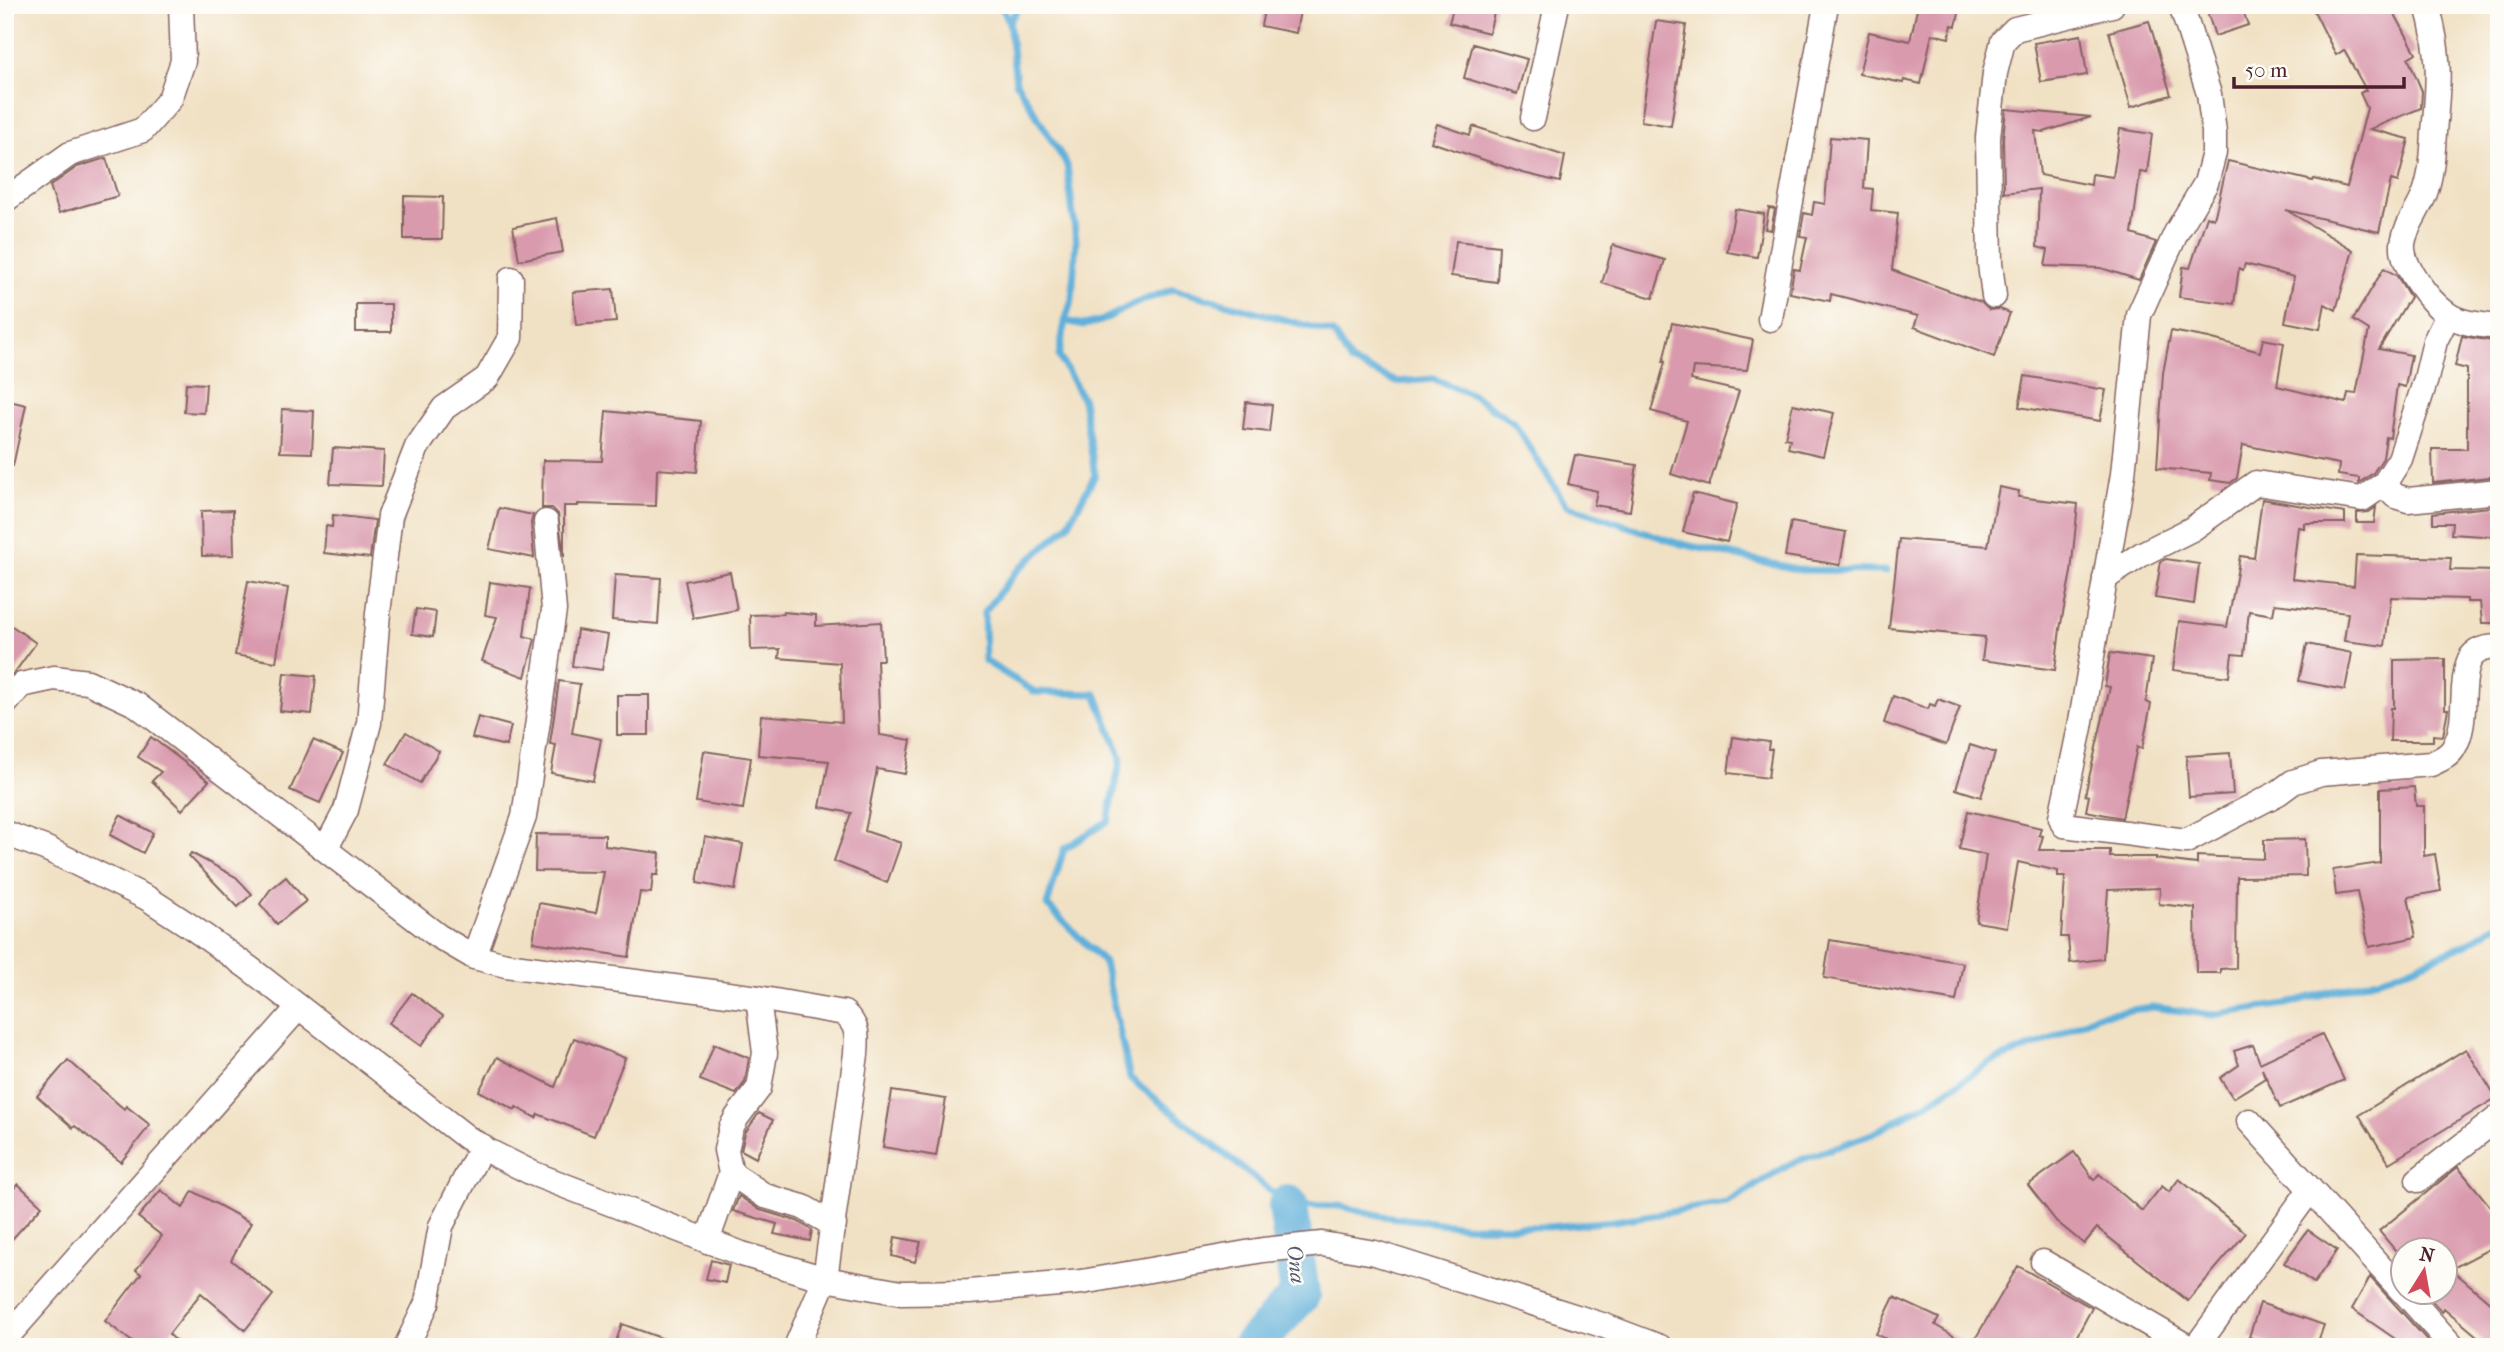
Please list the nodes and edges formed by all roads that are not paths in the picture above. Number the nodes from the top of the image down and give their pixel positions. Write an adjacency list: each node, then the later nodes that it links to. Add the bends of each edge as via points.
1 (181, 5): 8 (street, via 183,61 170,99 143,130 70,154)
2 (1557, 5): 7 (street)
3 (1826, 5): 12 (street)
4 (2112, 5): 10 (street, via 2015,29 2003,41 1994,73 1988,137)
5 (2181, 5): 17 (street, via 2209,94 2214,153 2206,183 2176,233 2139,314 2123,474)
6 (2427, 5): 11 (street, via 2440,74 2432,164 2426,191 2403,244 2406,262 2418,282)
7 (1533, 118)
8 (5, 200)
9 (511, 279): 21 (street, via 510,338 487,377 444,408 417,447 390,516 369,723 346,810)
10 (1994, 296)
11 (2448, 315): 13 (street); 14 (street, via 2435,341 2400,459)
12 (1770, 319)
13 (2499, 327)
14 (2384, 484): 15 (street, via 2395,496 2408,500); 17 (street, via 2362,499 2256,483 2192,529)
15 (2499, 491)
16 (546, 522): 22 (street, via 554,610 524,817)
17 (2105, 578): 18 (street, via 2061,818 2064,825 2186,841 2307,777 2431,764 2453,749 2462,723 2468,662 2477,651)
18 (2499, 647)
19 (5, 704): 21 (street, via 21,685 54,678 88,682 137,705)
20 (5, 833): 24 (street, via 147,898)
21 (326, 848): 22 (street, via 438,936)
22 (474, 957): 23 (street)
23 (758, 998): 28 (street, via 765,1054 759,1088 737,1116 727,1139); 31 (street, via 844,1013 854,1022 856,1054)
24 (299, 1007): 27 (street); 37 (street)
25 (2499, 1117): 29 (street)
26 (2249, 1121): 30 (street)
27 (482, 1146): 32 (street, via 534,1174); 38 (street, via 441,1226 427,1303)
28 (731, 1173): 31 (street, via 765,1196 803,1207); 32 (street)
29 (2418, 1180)
30 (2310, 1190): 34 (street); 42 (street)
31 (834, 1225): 35 (street)
32 (707, 1241): 35 (street)
33 (2043, 1262): 41 (street)
34 (2388, 1276)
35 (825, 1279): 39 (street); 40 (street, via 901,1293 969,1292 1082,1282 1322,1244 1375,1252)
36 (2416, 1306): 43 (street)
37 (5, 1339)
38 (406, 1347)
39 (796, 1347)
40 (1660, 1347)
41 (2188, 1347)
42 (2196, 1347)
43 (2453, 1347)

